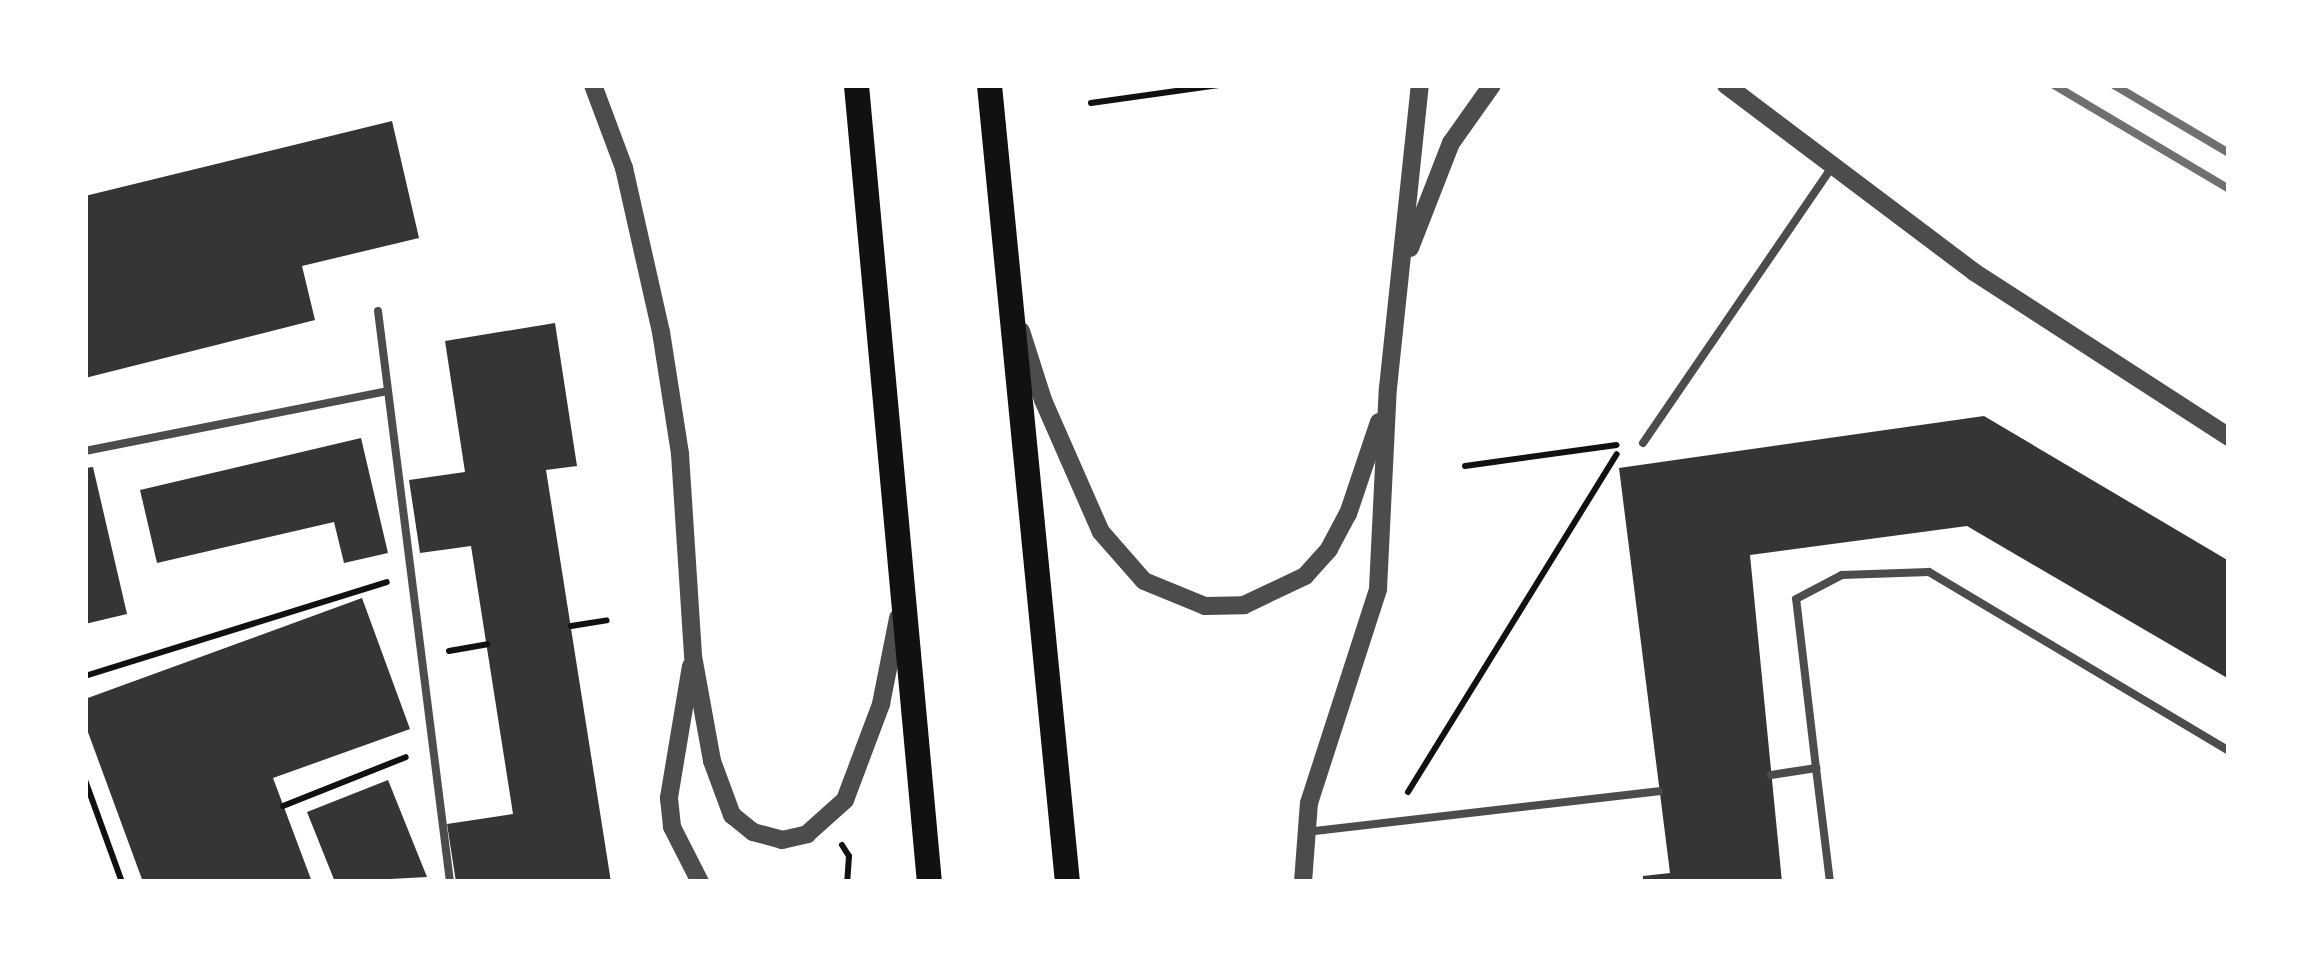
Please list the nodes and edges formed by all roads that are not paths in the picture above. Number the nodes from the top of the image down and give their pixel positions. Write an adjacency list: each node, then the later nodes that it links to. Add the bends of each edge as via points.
1 (593, 85): 17 (street, via 624,168 666,364)
2 (856, 85): 16 (main road)
3 (989, 85): 9 (main road)
4 (1420, 85): 8 (street)
5 (1492, 85): 8 (street, via 1451,143)
6 (1726, 85): 7 (street)
7 (1833, 166): 13 (street, via 2045,321); 14 (lane)
8 (1400, 272): 11 (street)
9 (1012, 299): 11 (street, via 1043,400 1102,532 1144,581 1204,606 1244,605 1275,594 1330,550); 22 (main road)
10 (378, 311): 12 (lane)
11 (1388, 388): 23 (street, via 1378,589)
12 (387, 391): 15 (lane); 24 (lane)
13 (2229, 437)
14 (1644, 443)
15 (85, 451)
16 (905, 584): 17 (street, via 881,704 855,779 825,823 806,834 782,840 753,832 732,815 719,790); 26 (main road)
17 (693, 656): 25 (street, via 669,798 672,827)
18 (2229, 751): 19 (lane, via 1929,572 1842,575 1796,599)
19 (1816, 768): 20 (lane); 30 (lane)
20 (1772, 775)
21 (1660, 791): 23 (lane)
22 (1060, 817): 27 (main road); 28 (street)
23 (1306, 832): 29 (street)
24 (450, 882)
25 (700, 882)
26 (929, 882)
27 (1067, 882)
28 (1077, 882)
29 (1303, 882)
30 (1830, 882)

